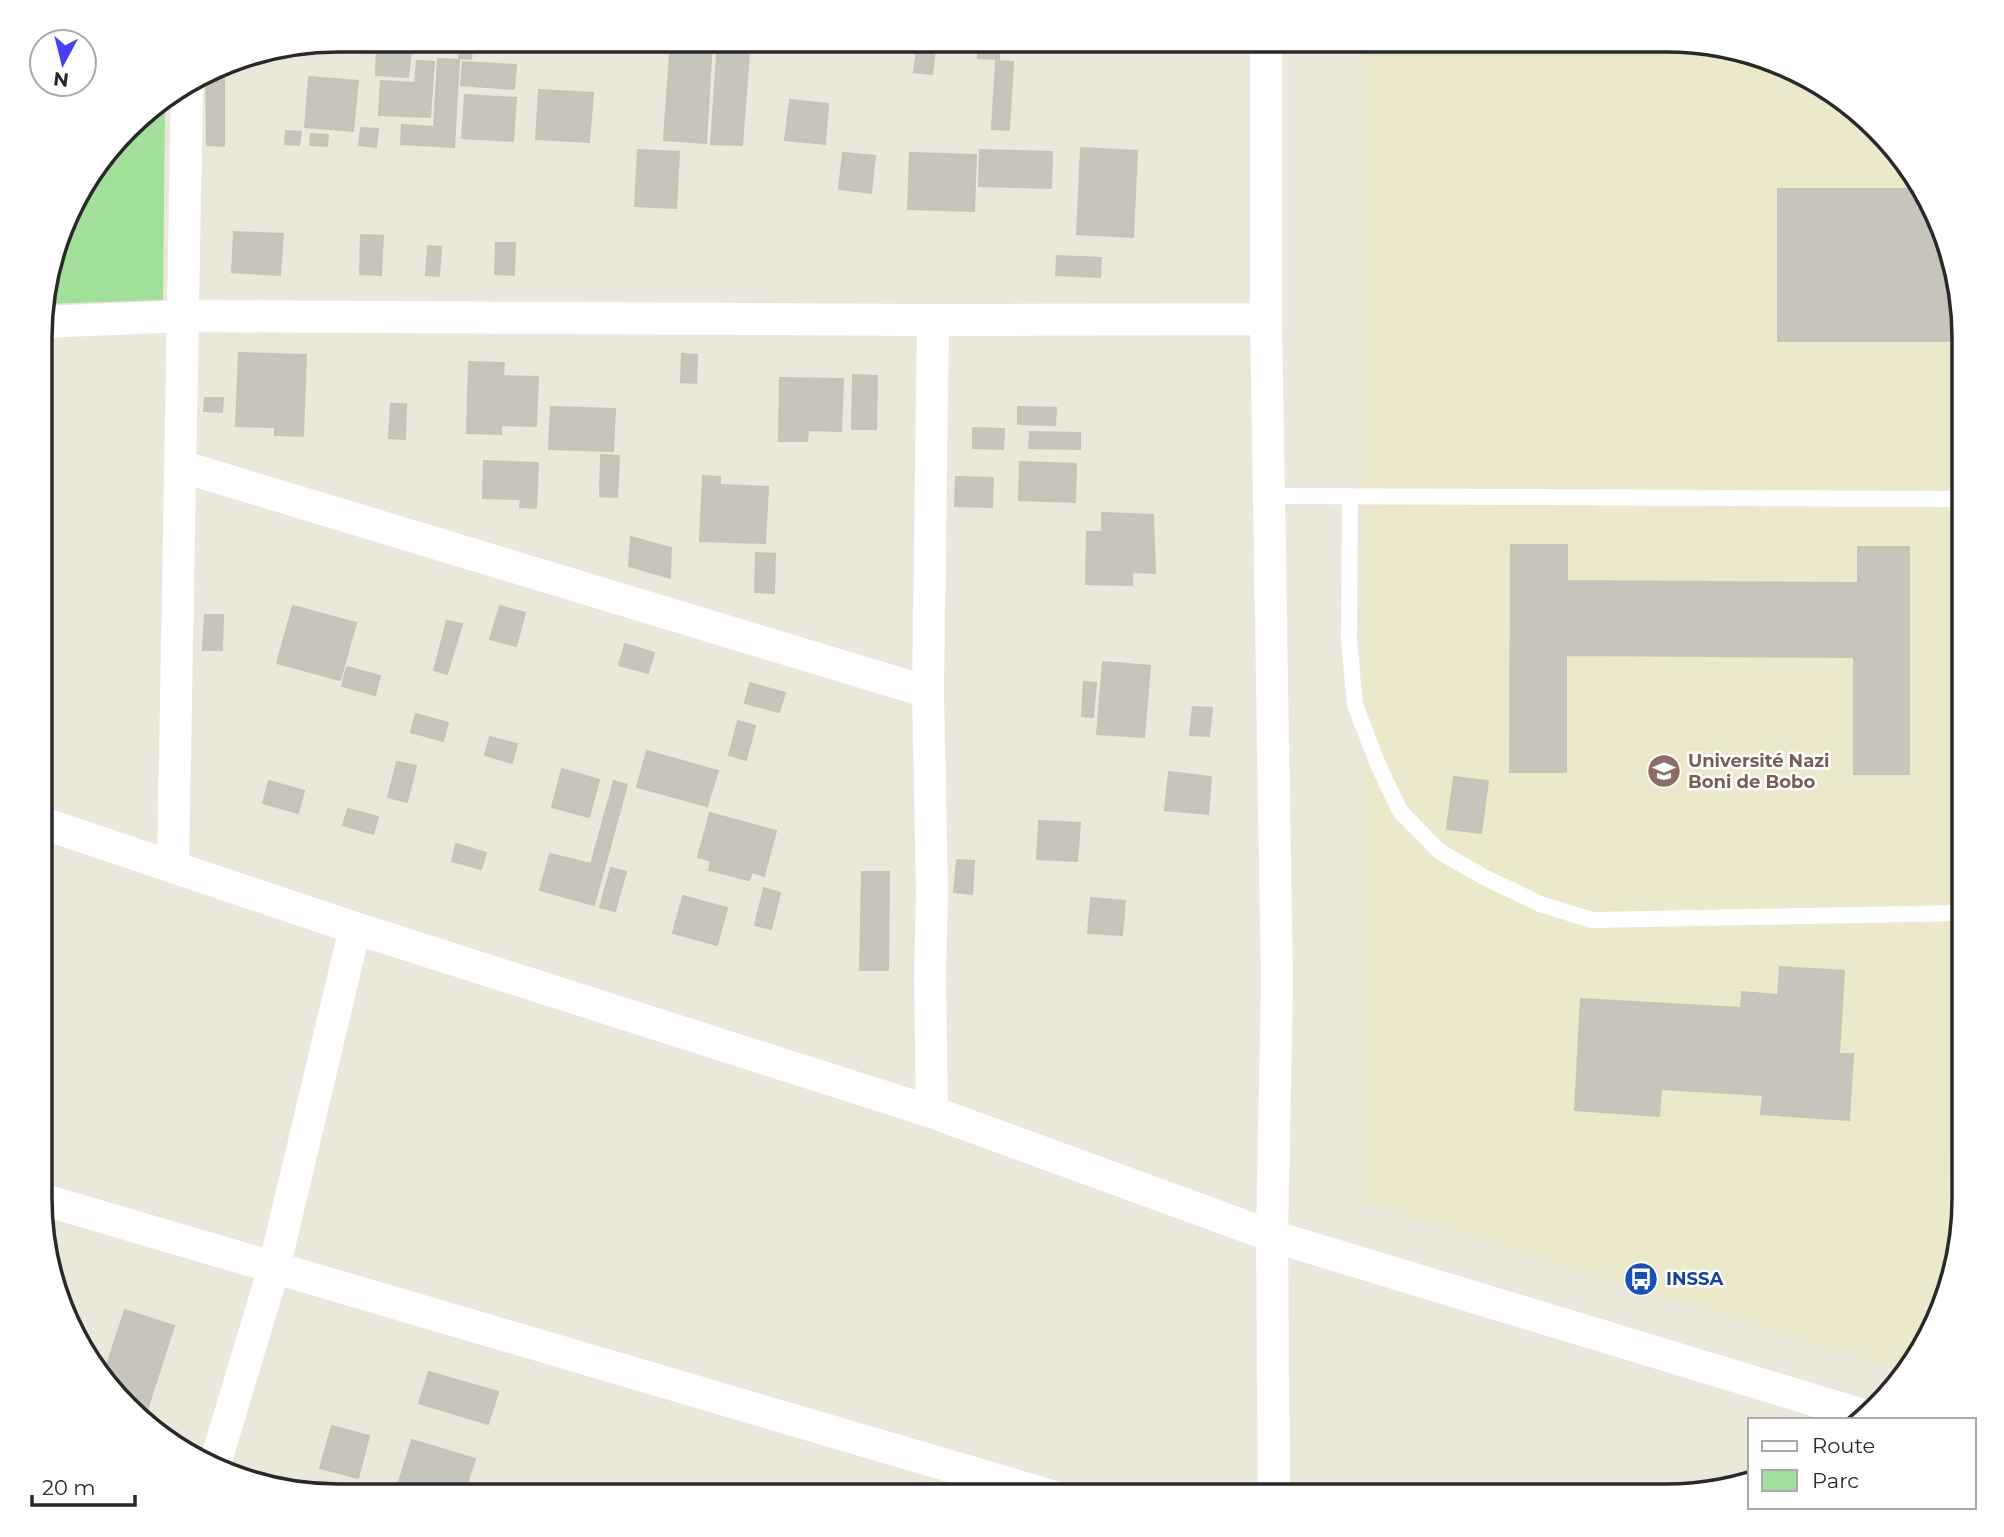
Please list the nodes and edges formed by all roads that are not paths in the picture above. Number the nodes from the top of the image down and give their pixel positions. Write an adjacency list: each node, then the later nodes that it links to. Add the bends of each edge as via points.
1 (1266, 52): 4 (street)
2 (187, 97): 3 (street)
3 (184, 316): 5 (street); 6 (street); 7 (street)
4 (1266, 319): 5 (street); 8 (street)
5 (933, 320): 11 (street)
6 (53, 322)
7 (180, 466): 11 (street); 13 (street)
8 (1270, 496): 9 (lane); 18 (street, via 1277,984)
9 (1350, 496): 10 (lane); 14 (lane, via 1349,639 1355,705 1400,811 1440,852 1540,904 1592,920)
10 (1952, 499)
11 (928, 692): 16 (street)
12 (52, 826): 13 (street)
13 (173, 866): 15 (street)
14 (1952, 913)
15 (355, 928): 16 (street); 19 (street)
16 (932, 1112): 18 (street)
17 (52, 1202): 19 (street)
18 (1272, 1236): 20 (street); 23 (street)
19 (274, 1268): 21 (street); 22 (street)
20 (1855, 1412)
21 (217, 1457)
22 (1011, 1484)
23 (1274, 1484)

